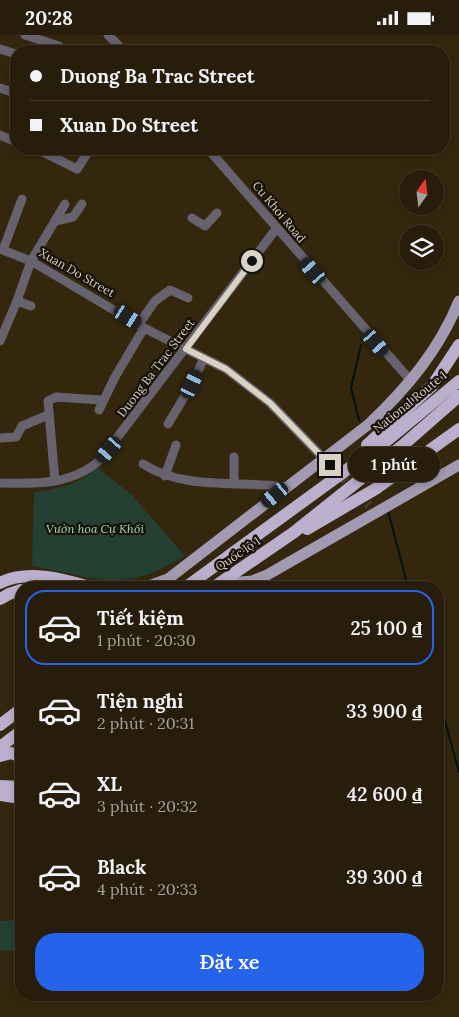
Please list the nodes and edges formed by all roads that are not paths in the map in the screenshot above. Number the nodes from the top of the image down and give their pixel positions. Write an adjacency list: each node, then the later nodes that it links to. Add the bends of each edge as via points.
1 (25, 35): 4 (street)
2 (54, 35): 4 (street)
3 (108, 35): 6 (street)
4 (46, 42): 5 (street)
5 (56, 45)
6 (118, 45)
7 (49, 155): 8 (street, via 78,169)
8 (86, 155)
9 (213, 155): 16 (street, Cu Khoi Road)
10 (22, 199): 17 (street)
11 (65, 204): 15 (street)
12 (82, 204): 15 (street, via 73,217)
13 (217, 213): 14 (street, via 205,227)
14 (192, 218)
15 (55, 221): 18 (street)
16 (276, 229): 26 (street, Duong Ba Trac Street); 28 (street, Cu Khoi Road)
17 (1, 249): 18 (street, Xuan Do Street)
18 (31, 261): 20 (street); 23 (street, Xuan Do Street)
19 (188, 298): 23 (street, via 170,290 155,301)
20 (17, 301): 22 (street); 24 (street)
21 (459, 301): 28 (main road, via 443,336)
22 (31, 306)
23 (142, 326): 26 (street, Xuan Do Street); 31 (street, via 100,405 52,398 48,403)
24 (0, 341)
25 (459, 345): 47 (highway, via 439,377 420,398)
26 (186, 349): 27 (street, Xuan Do Street); 43 (street, Duong Ba Trac Street, via 100,460 79,475)
27 (204, 358): 32 (street); 38 (street, Xuan Do Street, via 226,369 270,403)
28 (411, 381): 38 (main road, via 369,425)
29 (459, 381): 47 (highway, National Route 1, via 389,439)
30 (459, 396): 48 (highway, via 402,446)
31 (48, 415): 35 (street, via 24,425 16,437); 43 (street)
32 (168, 424)
33 (459, 429): 39 (highway)
34 (459, 437): 39 (highway)
35 (0, 438)
36 (176, 445): 42 (street)
37 (234, 457): 45 (street)
38 (327, 462): 46 (main road)
39 (415, 463): 48 (highway, via 342,511)
40 (142, 464): 42 (street)
41 (459, 465): 55 (main road, via 425,486 372,509 267,575)
42 (165, 476): 45 (street, via 185,481)
43 (55, 481): 44 (street, Duong Ba Trac Street)
44 (0, 483)
45 (234, 484): 46 (street)
46 (285, 487): 51 (main road)
47 (298, 505): 49 (highway, National Route 1)
48 (273, 547): 54 (highway, Quốc lộ 1)
49 (199, 578): 52 (highway); 53 (highway, National Route 1)
50 (62, 581): 56 (highway, via 22,576)
51 (162, 581)
52 (192, 581)
53 (195, 581)
54 (223, 581)
55 (252, 581)
56 (0, 583)
57 (15, 592): 58 (highway)
58 (0, 599)
59 (15, 714): 60 (highway)
60 (1, 724)
61 (15, 736): 63 (highway)
62 (15, 745): 64 (highway)
63 (0, 747)
64 (0, 755): 65 (highway)
65 (15, 755)
66 (15, 781): 68 (highway)
67 (15, 788): 68 (highway)
68 (2, 789): 69 (highway)
69 (15, 795)

